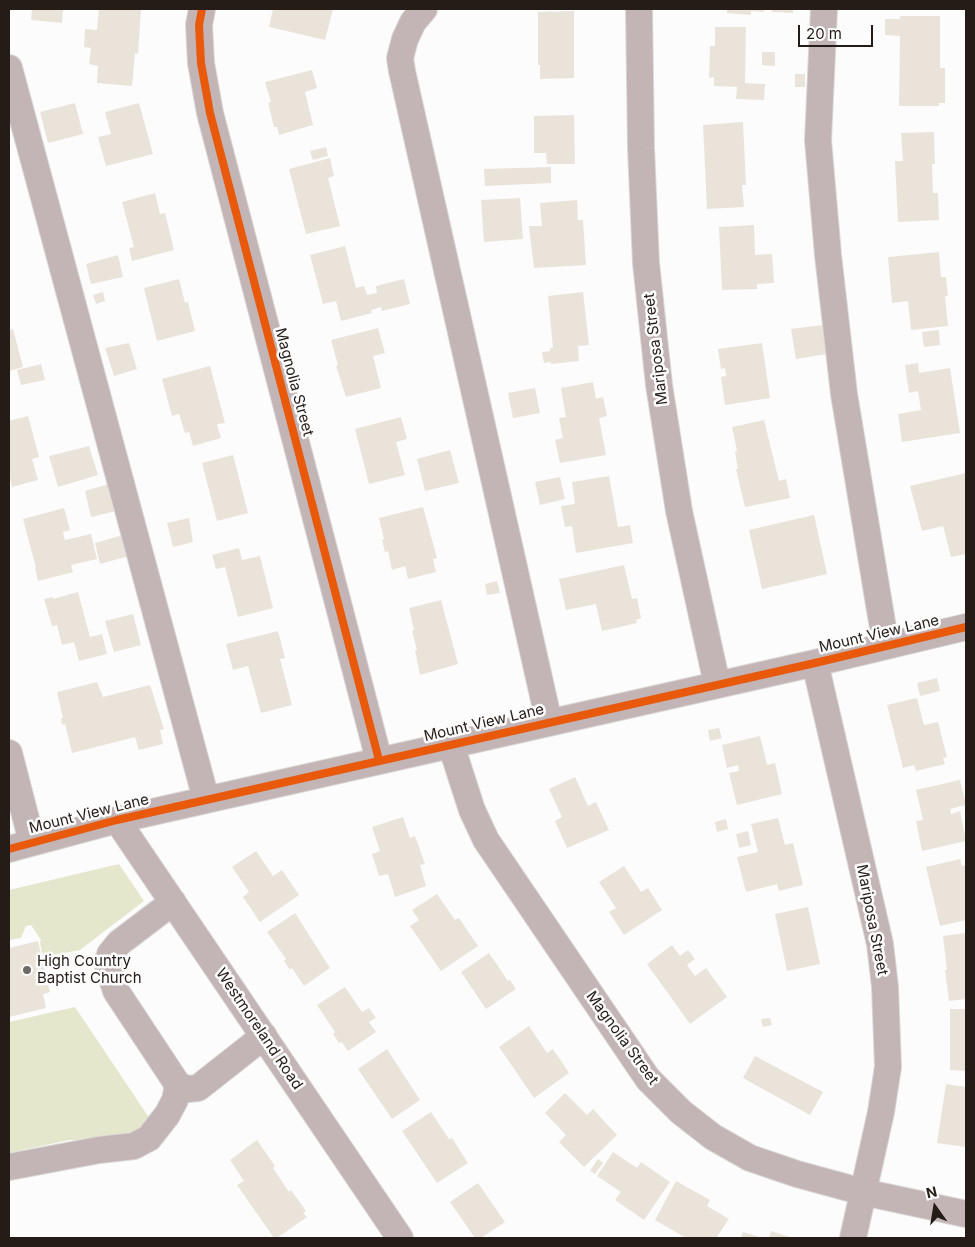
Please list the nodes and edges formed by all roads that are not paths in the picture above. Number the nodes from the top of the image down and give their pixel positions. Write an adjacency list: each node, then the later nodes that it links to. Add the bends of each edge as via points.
1 (202, 9): 13 (street, Magnolia Street, via 199,25 210,113)
2 (424, 9): 10 (street, via 405,39 400,58 402,72)
3 (639, 9): 9 (street, Mariposa Street, via 646,263 659,385 679,511)
4 (824, 9): 7 (street, via 818,140 828,255 844,394)
5 (9, 68): 14 (street)
6 (966, 627): 7 (street, Mount View Lane)
7 (886, 646): 8 (street, Mount View Lane)
8 (815, 663): 9 (street, Mount View Lane); 21 (street, Mariposa Street, via 880,944 885,987 888,1067)
9 (717, 684): 10 (street, Mount View Lane)
10 (549, 722): 11 (street, Mount View Lane)
11 (451, 745): 13 (street, Mount View Lane); 21 (street, Magnolia Street, via 472,810 486,840 648,1079 713,1137 750,1158)
12 (9, 753): 16 (street)
13 (380, 760): 14 (street, Mount View Lane)
14 (206, 800): 15 (street, Mount View Lane)
15 (118, 820): 16 (street, Mount View Lane); 17 (street, Westmoreland Road)
16 (21, 845)
17 (173, 902): 18 (street, Westmoreland Road); 19 (street, via 119,942 110,954 108,966 116,991)
18 (264, 1036): 19 (street, via 198,1088 188,1090); 23 (street, Westmoreland Road)
19 (178, 1085): 20 (street, via 167,1115 149,1138 134,1146)
20 (9, 1167)
21 (863, 1192): 22 (street, Magnolia Street); 24 (street, Mariposa Street)
22 (966, 1214)
23 (400, 1238)
24 (853, 1238)

